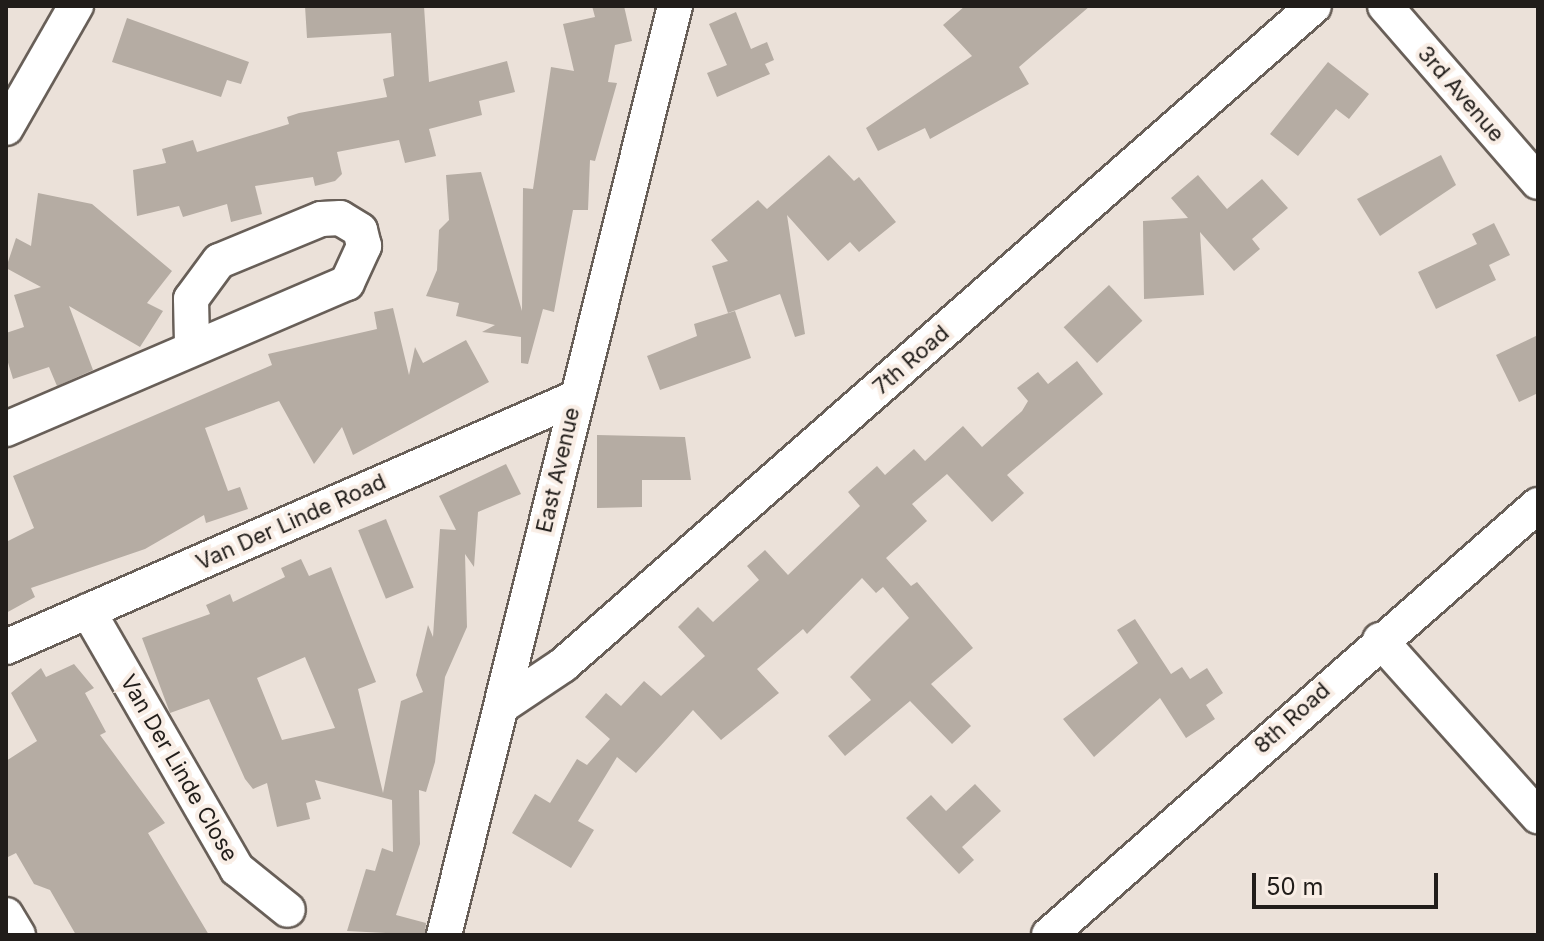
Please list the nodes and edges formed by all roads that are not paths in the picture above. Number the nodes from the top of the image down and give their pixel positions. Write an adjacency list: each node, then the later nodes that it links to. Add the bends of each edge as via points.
1 (76, 6): 5 (street)
2 (675, 6): 8 (street, East Avenue)
3 (1314, 6): 14 (street, 7th Road, via 563,665)
4 (1385, 6): 6 (street, 3rd Avenue)
5 (6, 128)
6 (1538, 182)
7 (192, 344): 7 (street, via 347,283 359,266 360,230 340,218 321,219 219,261 191,299); 9 (street)
8 (575, 398): 11 (street, Van Der Linde Road); 14 (street, East Avenue)
9 (6, 429)
10 (1538, 505): 12 (street, 8th Road)
11 (88, 611): 13 (street, Van Der Linde Road); 16 (street, Van Der Linde Close, via 237,869)
12 (1380, 640): 15 (street); 20 (street, 8th Road)
13 (6, 647)
14 (502, 706): 19 (street, East Avenue)
15 (1538, 816)
16 (288, 910)
17 (6, 915): 18 (street)
18 (18, 935)
19 (444, 935)
20 (1049, 935)

